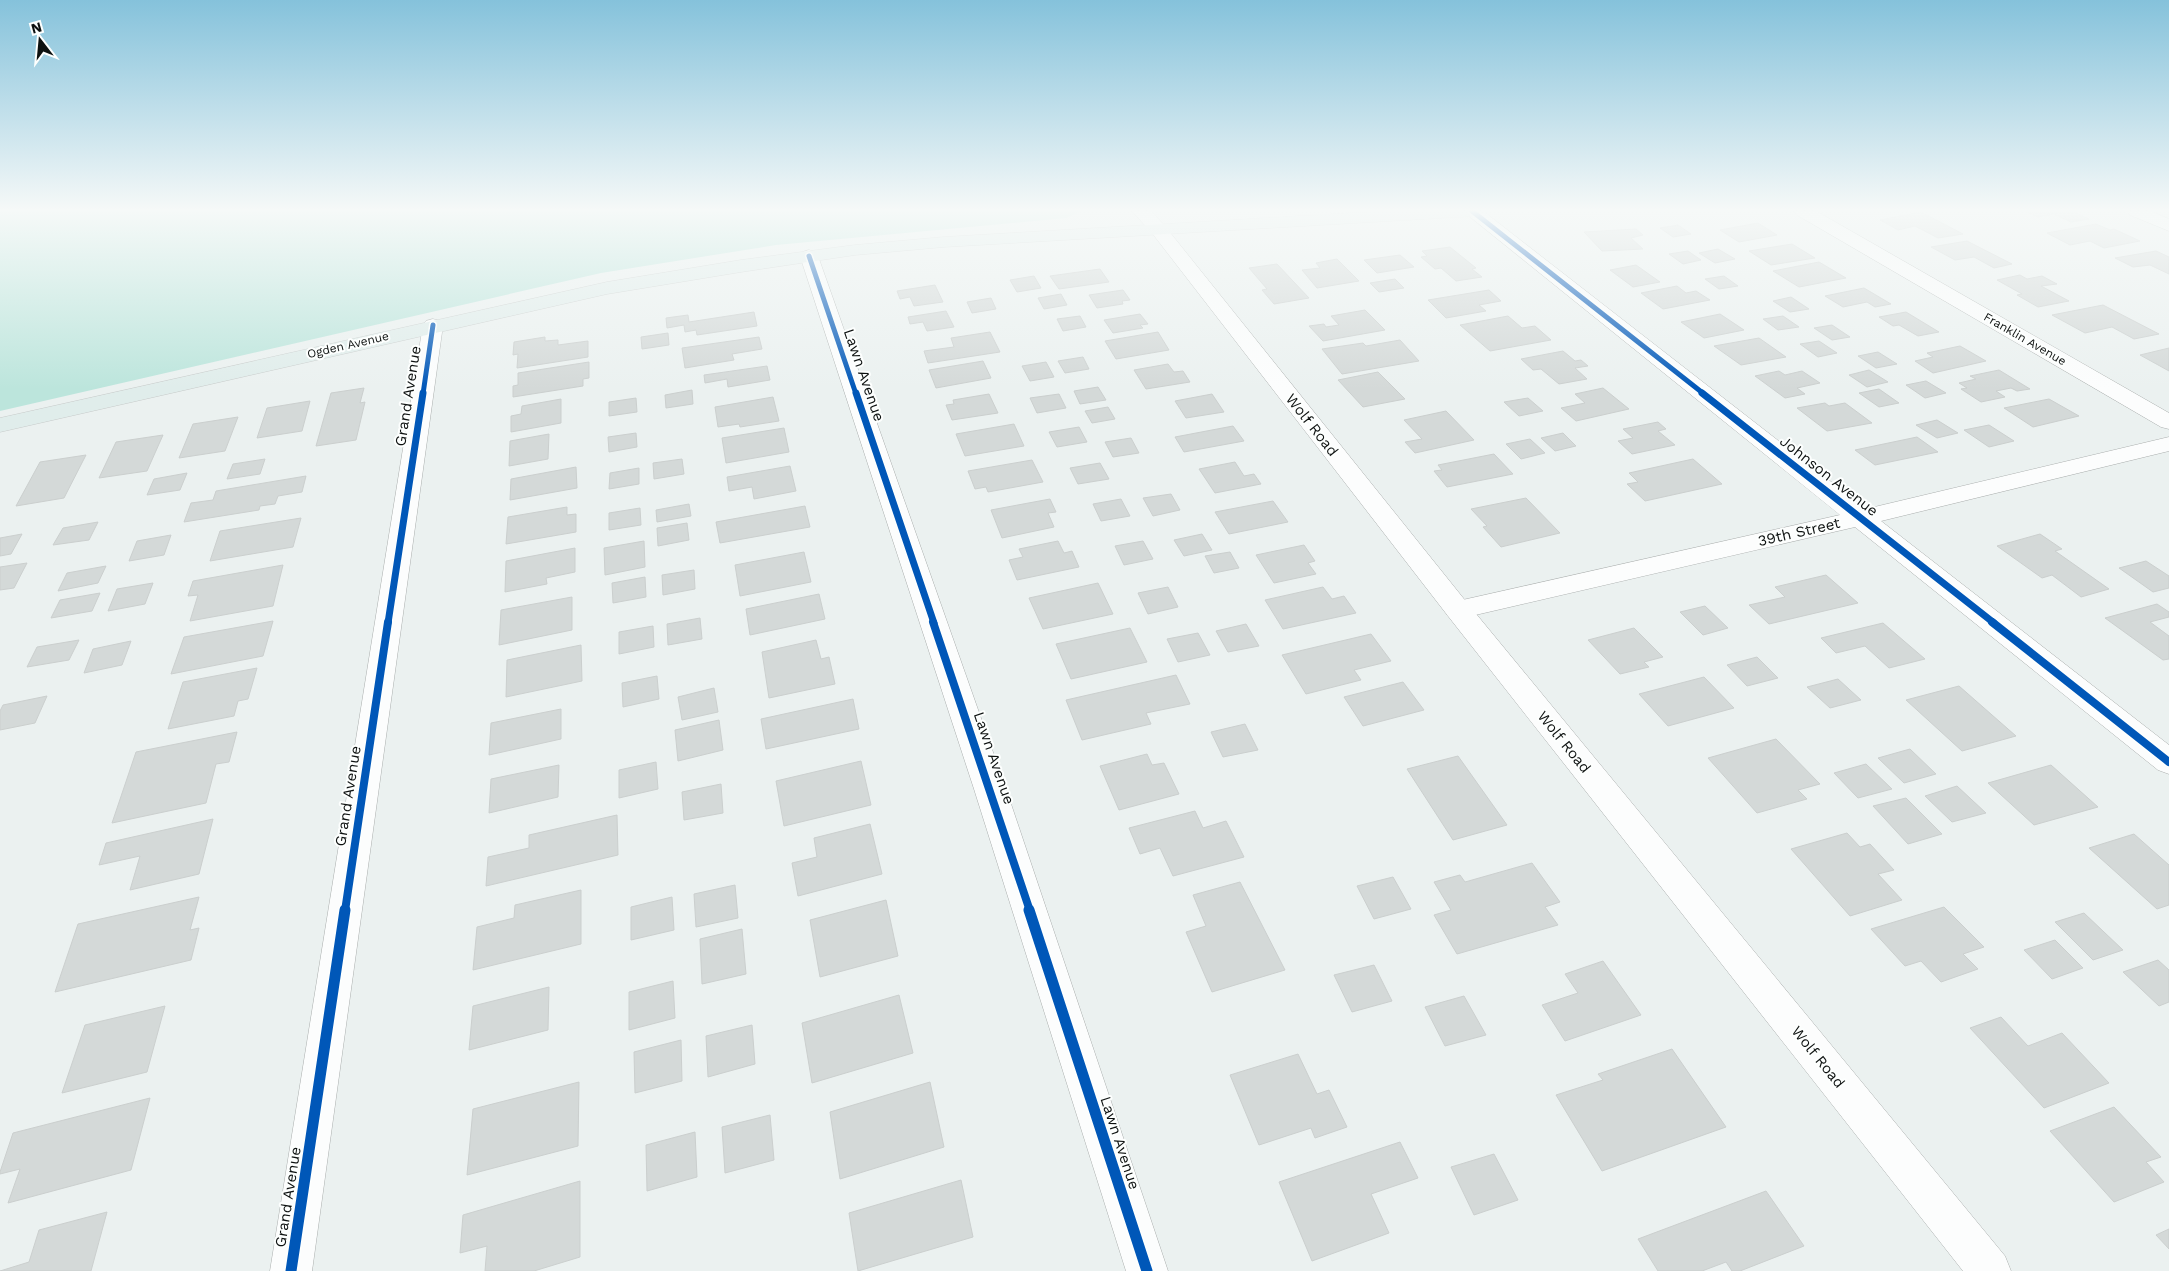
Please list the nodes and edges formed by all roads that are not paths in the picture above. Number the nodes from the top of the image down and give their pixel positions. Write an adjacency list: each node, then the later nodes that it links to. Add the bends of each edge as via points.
1 (719, 270): 6 (main road, Ogden Avenue, via 607,288)
2 (814, 270): 14 (street, Lawn Avenue, via 993,798)
3 (1191, 270): 11 (street, Wolf Road)
4 (1549, 270): 10 (street, Johnson Avenue)
5 (1906, 270): 7 (street, Franklin Avenue)
6 (433, 325): 8 (main road, Ogden Avenue); 13 (street, Grand Avenue)
7 (2169, 422)
8 (0, 425)
9 (2169, 444): 10 (street, 39th Street)
10 (1860, 518): 11 (street, 39th Street); 12 (street, Johnson Avenue)
11 (1458, 610): 15 (street, Wolf Road)
12 (2169, 762)
13 (290, 1271)
14 (1147, 1271)
15 (1990, 1271)

